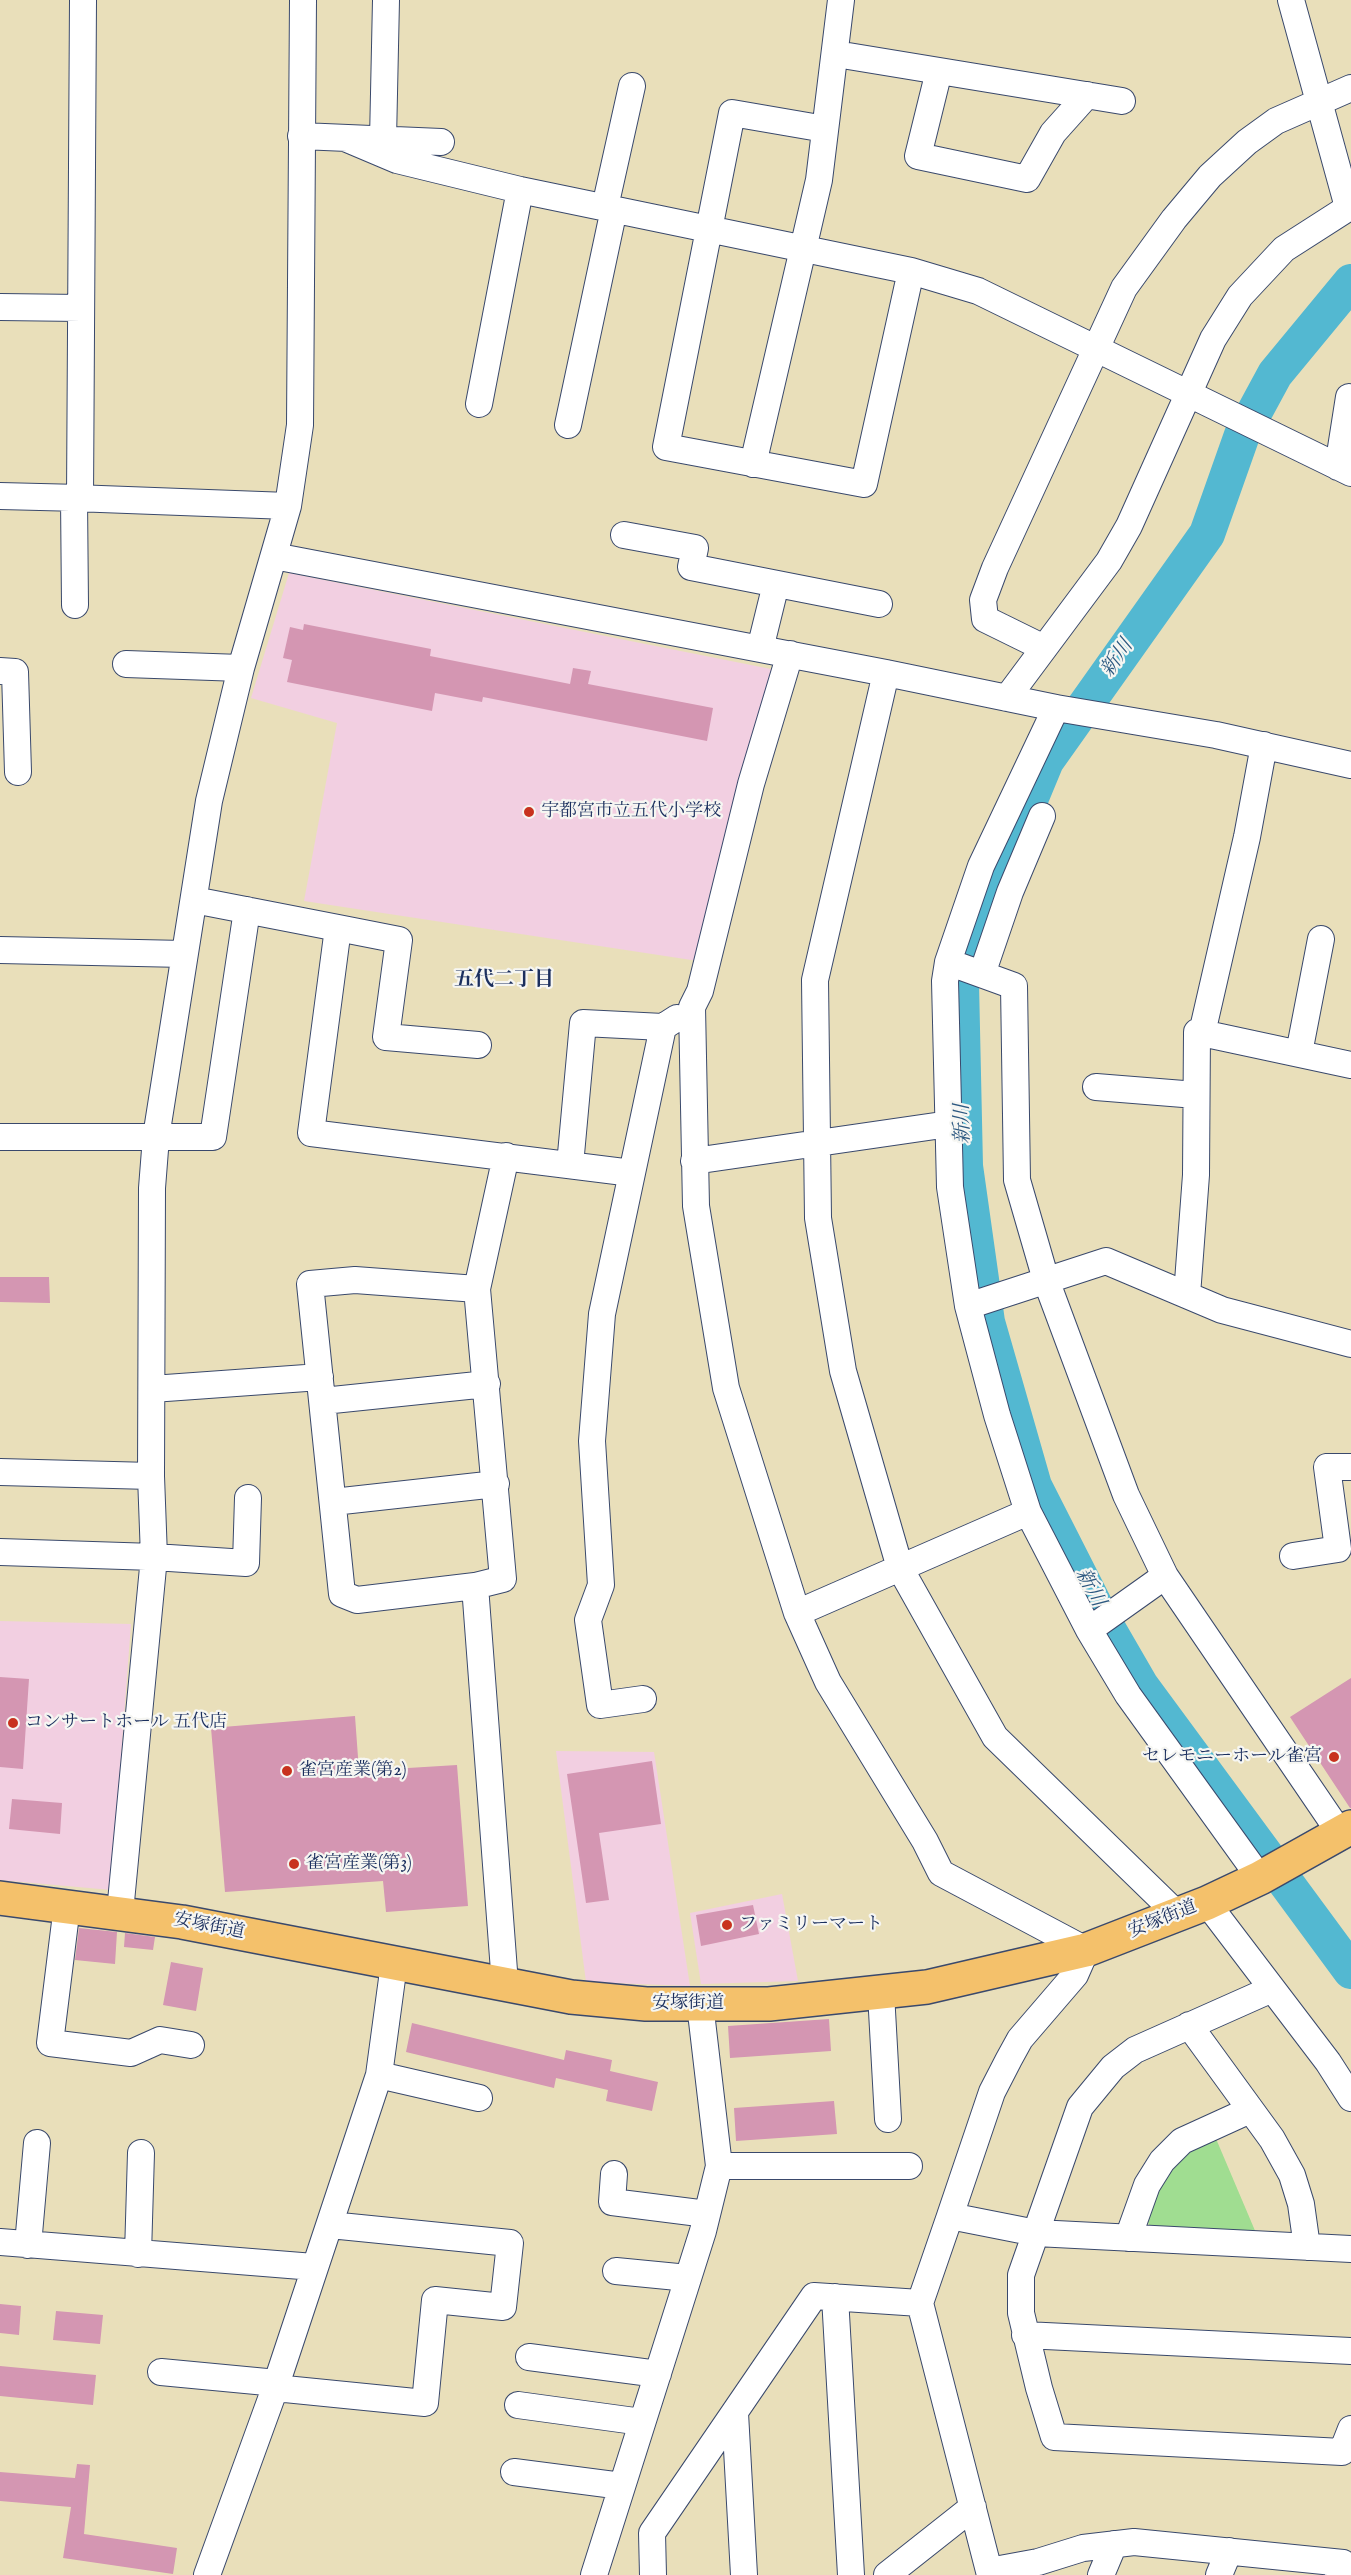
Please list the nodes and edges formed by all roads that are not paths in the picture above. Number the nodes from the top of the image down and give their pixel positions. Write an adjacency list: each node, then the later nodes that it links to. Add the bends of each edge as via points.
1 (83, 0): 25 (street)
2 (303, 0): 14 (street)
3 (386, 0): 16 (street)
4 (841, 0): 6 (street)
5 (1291, 0): 11 (street)
6 (836, 54): 7 (street); 13 (street)
7 (939, 71): 10 (street); 10 (street, via 918,156 1027,179 1053,133)
8 (632, 86): 20 (street)
9 (1351, 88): 11 (street)
10 (1088, 95): 12 (street)
11 (1318, 101): 19 (street); 26 (street, via 1276,121 1246,142 1210,176 1124,288)
12 (1122, 102)
13 (825, 129): 21 (street, via 732,113); 22 (street, via 819,180)
14 (301, 136): 15 (street); 35 (street, via 300,425)
15 (345, 138): 16 (street); 18 (street, via 398,160)
16 (383, 140): 17 (street)
17 (441, 142)
18 (520, 190): 20 (street); 29 (street)
19 (1349, 206): 27 (street, via 1284,249 1240,296 1213,339)
20 (610, 208): 21 (street); 30 (street)
21 (710, 229): 22 (street); 31 (street, via 666,447)
22 (802, 249): 23 (street); 31 (street)
23 (911, 271): 26 (street, via 978,291); 31 (street, via 864,484)
24 (0, 307): 25 (street)
25 (81, 308): 34 (street, via 80,498)
26 (1095, 347): 27 (street); 41 (street, via 983,600 985,619)
27 (1188, 393): 32 (street); 41 (street, via 1119,543)
28 (1349, 397): 32 (street)
29 (479, 404)
30 (568, 425)
31 (753, 464)
32 (1344, 470)
33 (0, 496): 34 (street)
34 (74, 498): 35 (street); 40 (street)
35 (288, 506): 37 (street)
36 (624, 535): 38 (street, via 695,548 691,567)
37 (274, 556): 42 (street); 45 (street)
38 (776, 584): 39 (street); 42 (street)
39 (879, 604)
40 (75, 605)
41 (1044, 648): 48 (street)
42 (760, 649): 43 (street)
43 (790, 654): 47 (street); 61 (street, via 751,783 700,992)
44 (126, 664): 45 (street)
45 (241, 668): 54 (street, via 209,801)
46 (0, 671): 52 (street, via 15,672)
47 (886, 673): 48 (street); 72 (street, via 815,980)
48 (1007, 698): 49 (street)
49 (1063, 709): 50 (street); 60 (street, via 981,866)
50 (1264, 745): 51 (street); 63 (street)
51 (1351, 765)
52 (18, 772)
53 (1042, 816): 60 (street, via 1010,892)
54 (194, 900): 55 (street); 59 (street)
55 (247, 910): 56 (street); 71 (street, via 213,1137)
56 (338, 928): 64 (street, via 399,940 386,1037); 73 (street, via 311,1133)
57 (1322, 939): 65 (street)
58 (0, 950): 59 (street)
59 (184, 954): 71 (street)
60 (965, 968): 69 (street, via 945,981); 77 (street, via 1014,986 1017,1180)
61 (692, 1007): 62 (street); 74 (street)
62 (663, 1027): 75 (street, via 583,1023); 76 (street)
63 (1202, 1033): 65 (street); 68 (street, via 1197,1032)
64 (478, 1045)
65 (1299, 1053): 66 (street)
66 (1351, 1065)
67 (1096, 1087): 68 (street)
68 (1196, 1095): 79 (street, via 1196,1175)
69 (949, 1124): 72 (street); 80 (street, via 950,1187)
70 (0, 1137): 71 (street)
71 (156, 1137): 83 (street, via 152,1188)
72 (817, 1142): 74 (street); 95 (street, via 818,1218 839,1352)
73 (506, 1156): 75 (street); 78 (street)
74 (694, 1161): 98 (street, via 696,1206 726,1388)
75 (570, 1165): 76 (street)
76 (632, 1173): 100 (street, via 602,1314 592,1441 601,1585 588,1620 600,1705)
77 (1046, 1280): 79 (street, via 1106,1261); 80 (street); 96 (street, via 1126,1495)
78 (477, 1289): 82 (street); 84 (street, via 355,1280 310,1284)
79 (1187, 1295): 81 (street, via 1222,1310)
80 (980, 1302): 91 (street, via 997,1415)
81 (1351, 1344)
82 (487, 1384): 84 (street); 88 (street)
83 (152, 1389): 84 (street); 87 (street)
84 (322, 1389): 90 (street)
85 (1351, 1467): 93 (street, via 1327,1467 1338,1549)
86 (0, 1472): 87 (street)
87 (151, 1476): 94 (street)
88 (496, 1484): 90 (street); 97 (street, via 503,1579)
89 (248, 1498): 94 (street, via 246,1563)
90 (333, 1502): 97 (street, via 342,1594 357,1600)
91 (1028, 1512): 95 (street); 99 (street)
92 (0, 1552): 94 (street)
93 (1293, 1556)
94 (154, 1557): 106 (street)
95 (900, 1568): 98 (street); 105 (street, via 995,1737)
96 (1165, 1576): 99 (street); 101 (street)
97 (475, 1586): 109 (street)
98 (797, 1613): 107 (street, via 828,1682 926,1841 941,1873)
99 (1098, 1623): 102 (street, via 1128,1695)
100 (643, 1699)
101 (1348, 1828): 102 (main road, 安塚街道)
102 (1270, 1871): 105 (main road, 安塚街道)
103 (0, 1898): 104 (main road, 安塚街道)
104 (67, 1906): 106 (main road, 安塚街道); 114 (street, via 50,2043 131,2053 160,2040)
105 (1192, 1909): 107 (main road, 安塚街道); 110 (street)
106 (120, 1912): 108 (main road, 安塚街道)
107 (1086, 1950): 111 (main road, 安塚街道, via 927,1987); 126 (street, via 1075,1975 1020,2039 992,2092)
108 (394, 1964): 109 (main road, 安塚街道); 115 (street)
109 (506, 1984): 112 (main road, 安塚街道, via 571,1997)
110 (1272, 1989): 113 (street); 117 (street)
111 (881, 1993): 112 (main road, 安塚街道, via 769,2004); 119 (street)
112 (700, 2004): 122 (street)
113 (1189, 2025): 118 (street); 128 (street, via 1128,2055 1080,2107)
114 (190, 2045)
115 (378, 2075): 116 (street); 127 (street)
116 (479, 2098)
117 (1351, 2098)
118 (1250, 2110): 129 (street, via 1182,2141 1162,2161 1147,2185); 132 (street, via 1292,2175)
119 (888, 2119)
120 (37, 2143): 131 (street)
121 (141, 2153): 134 (street)
122 (719, 2166): 123 (street); 125 (street)
123 (909, 2166)
124 (614, 2174): 125 (street, via 612,2202)
125 (707, 2214): 137 (street)
126 (950, 2216): 128 (street); 139 (street)
127 (330, 2225): 135 (street); 145 (street, via 510,2243 503,2307 435,2300 424,2403)
128 (1036, 2233): 129 (street); 140 (street, via 1019,2288)
129 (1128, 2238): 132 (street)
130 (0, 2242): 131 (street)
131 (28, 2245): 134 (street)
132 (1307, 2247): 133 (street)
133 (1351, 2249)
134 (138, 2254): 135 (street)
135 (314, 2267): 145 (street)
136 (616, 2271): 137 (street)
137 (688, 2278): 144 (street)
138 (835, 2297): 139 (street); 147 (street, via 814,2296); 160 (street)
139 (920, 2303): 152 (street)
140 (1025, 2335): 141 (street); 149 (street, via 1054,2437 1342,2452)
141 (1351, 2351)
142 (529, 2358): 144 (street)
143 (161, 2372): 145 (street)
144 (658, 2374): 148 (street)
145 (276, 2386): 156 (street)
146 (518, 2405): 148 (street)
147 (735, 2413): 158 (street, via 652,2533); 159 (street)
148 (642, 2422): 151 (street)
149 (1351, 2429)
150 (514, 2472): 151 (street)
151 (622, 2486): 157 (street)
152 (973, 2507): 155 (street); 161 (street)
153 (1114, 2544): 154 (street, via 1134,2542); 155 (street, via 1083,2548); 162 (street)
154 (1229, 2551): 163 (street); 164 (street, via 1343,2563)
155 (988, 2573)
156 (207, 2575)
157 (594, 2575)
158 (653, 2575)
159 (744, 2575)
160 (851, 2575)
161 (887, 2575)
162 (1101, 2575)
163 (1219, 2575)
164 (1338, 2575)

